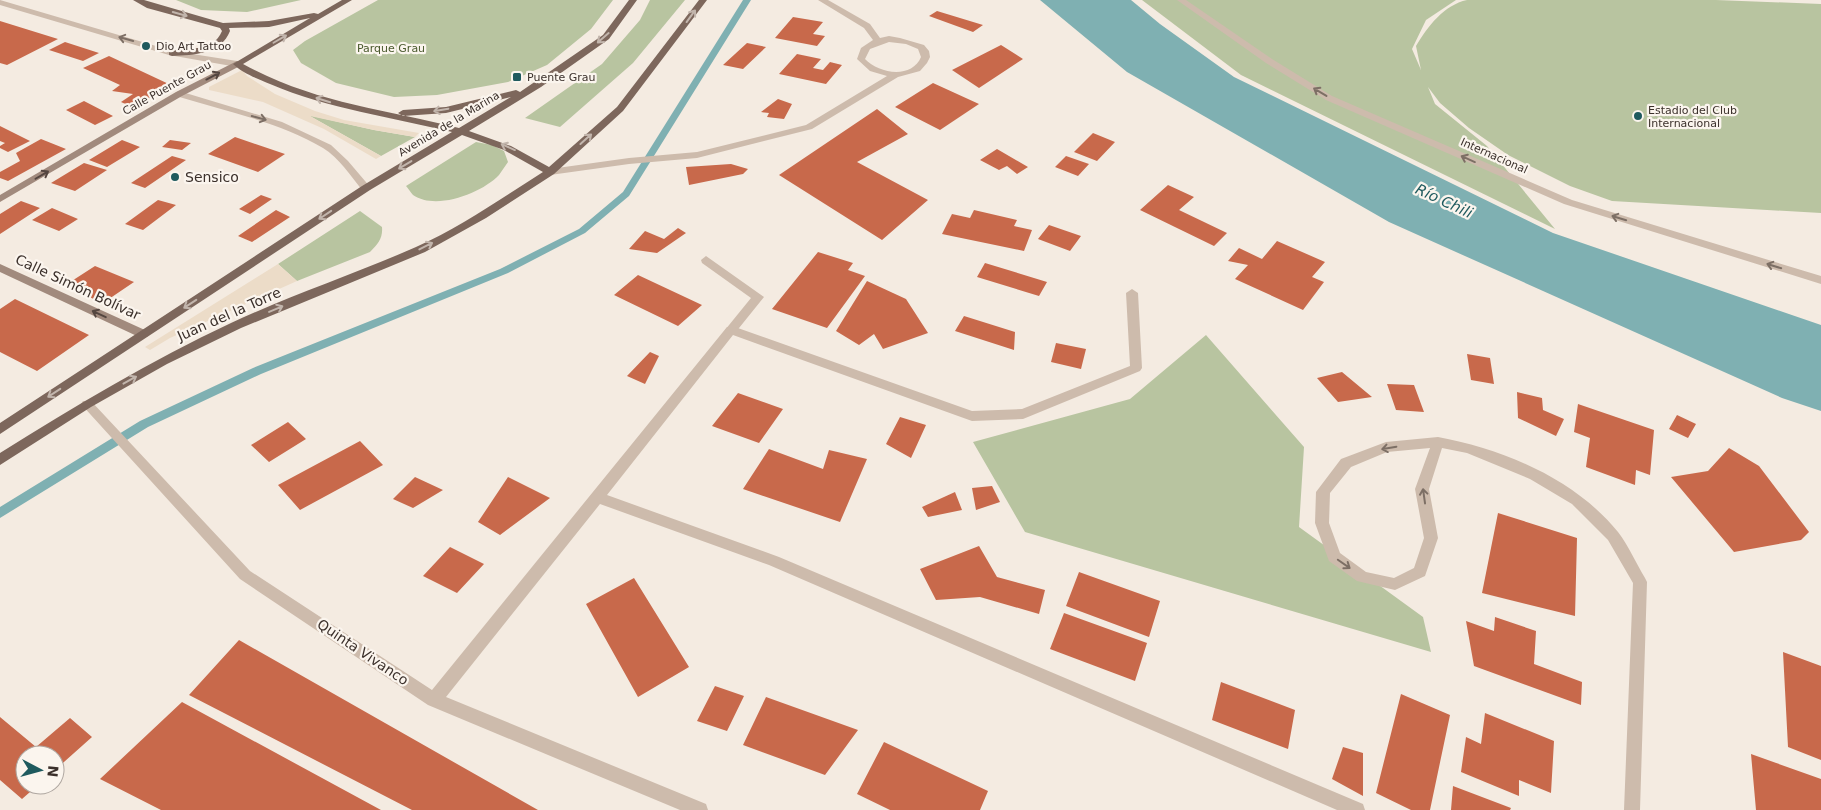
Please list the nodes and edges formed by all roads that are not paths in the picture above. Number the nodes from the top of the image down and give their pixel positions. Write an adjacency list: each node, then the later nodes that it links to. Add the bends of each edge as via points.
1 (137, 0): 9 (main road, one-way to 9)
2 (348, 0): 8 (main road, Calle Puente Grau)
3 (633, 0): 14 (main road, Avenida de la Marina, one-way to 14, via 606,36)
4 (703, 0): 18 (main road, one-way to 4, via 620,108)
5 (822, 0): 10 (street, via 867,26)
6 (1181, 0): 23 (street, Internacional, one-way to 6, via 1559,199 1329,98)
7 (0, 2): 11 (street, one-way to 7)
8 (330, 10): 9 (main road, via 269,24); 12 (main road, Calle Puente Grau, one-way to 8)
9 (224, 26): 11 (main road, via 225,35 216,44 194,52)
10 (878, 41): 13 (street, via 864,49 861,59 870,68 888,74); 13 (street, via 910,42 924,51 923,62 917,68)
11 (172, 52): 12 (street)
12 (237, 64): 15 (street, Calle Puente Grau, one-way to 12); 16 (main road, one-way to 12, via 305,94)
13 (898, 73): 18 (street, via 810,127 697,155)
14 (538, 84): 16 (main road, one-way to 16, via 476,104 424,113); 17 (main road, Avenida de la Marina)
15 (179, 94): 19 (street, one-way to 19, via 279,124 328,147); 20 (street, Calle Puente Grau, one-way to 15)
16 (371, 112): 17 (main road)
17 (462, 131): 18 (main road, one-way to 17, via 511,147); 19 (main road, Avenida de la Marina, one-way to 19)
18 (550, 172): 27 (main road, Juan del la Torre, one-way to 18, via 163,361 237,325 421,248 482,216)
19 (366, 188): 26 (main road, Juan del la Torre, one-way to 26)
20 (0, 199)
21 (706, 260): 25 (street, via 758,297)
22 (0, 268): 26 (street, Calle Simón Bolívar, one-way to 22)
23 (1821, 280)
24 (1132, 292): 25 (street, via 1136,368 1023,414 972,416)
25 (731, 330): 31 (street)
26 (143, 334): 28 (main road, Juan del la Torre, one-way to 28)
27 (87, 404): 30 (main road, Juan del la Torre); 32 (street, Quinta Vivanco, via 245,575)
28 (0, 429)
29 (1438, 442): 29 (street, one-way to 29, via 1386,447 1346,463 1323,492 1322,524 1334,558 1362,577 1395,584 1420,572 1431,538 1422,489); 35 (street, via 1469,448 1535,475 1577,500 1613,536 1640,582)
30 (0, 460)
31 (597, 497): 32 (street); 34 (street, via 774,561)
32 (434, 700): 33 (street, Quinta Vivanco)
33 (700, 810)
34 (1357, 810)
35 (1632, 810)

